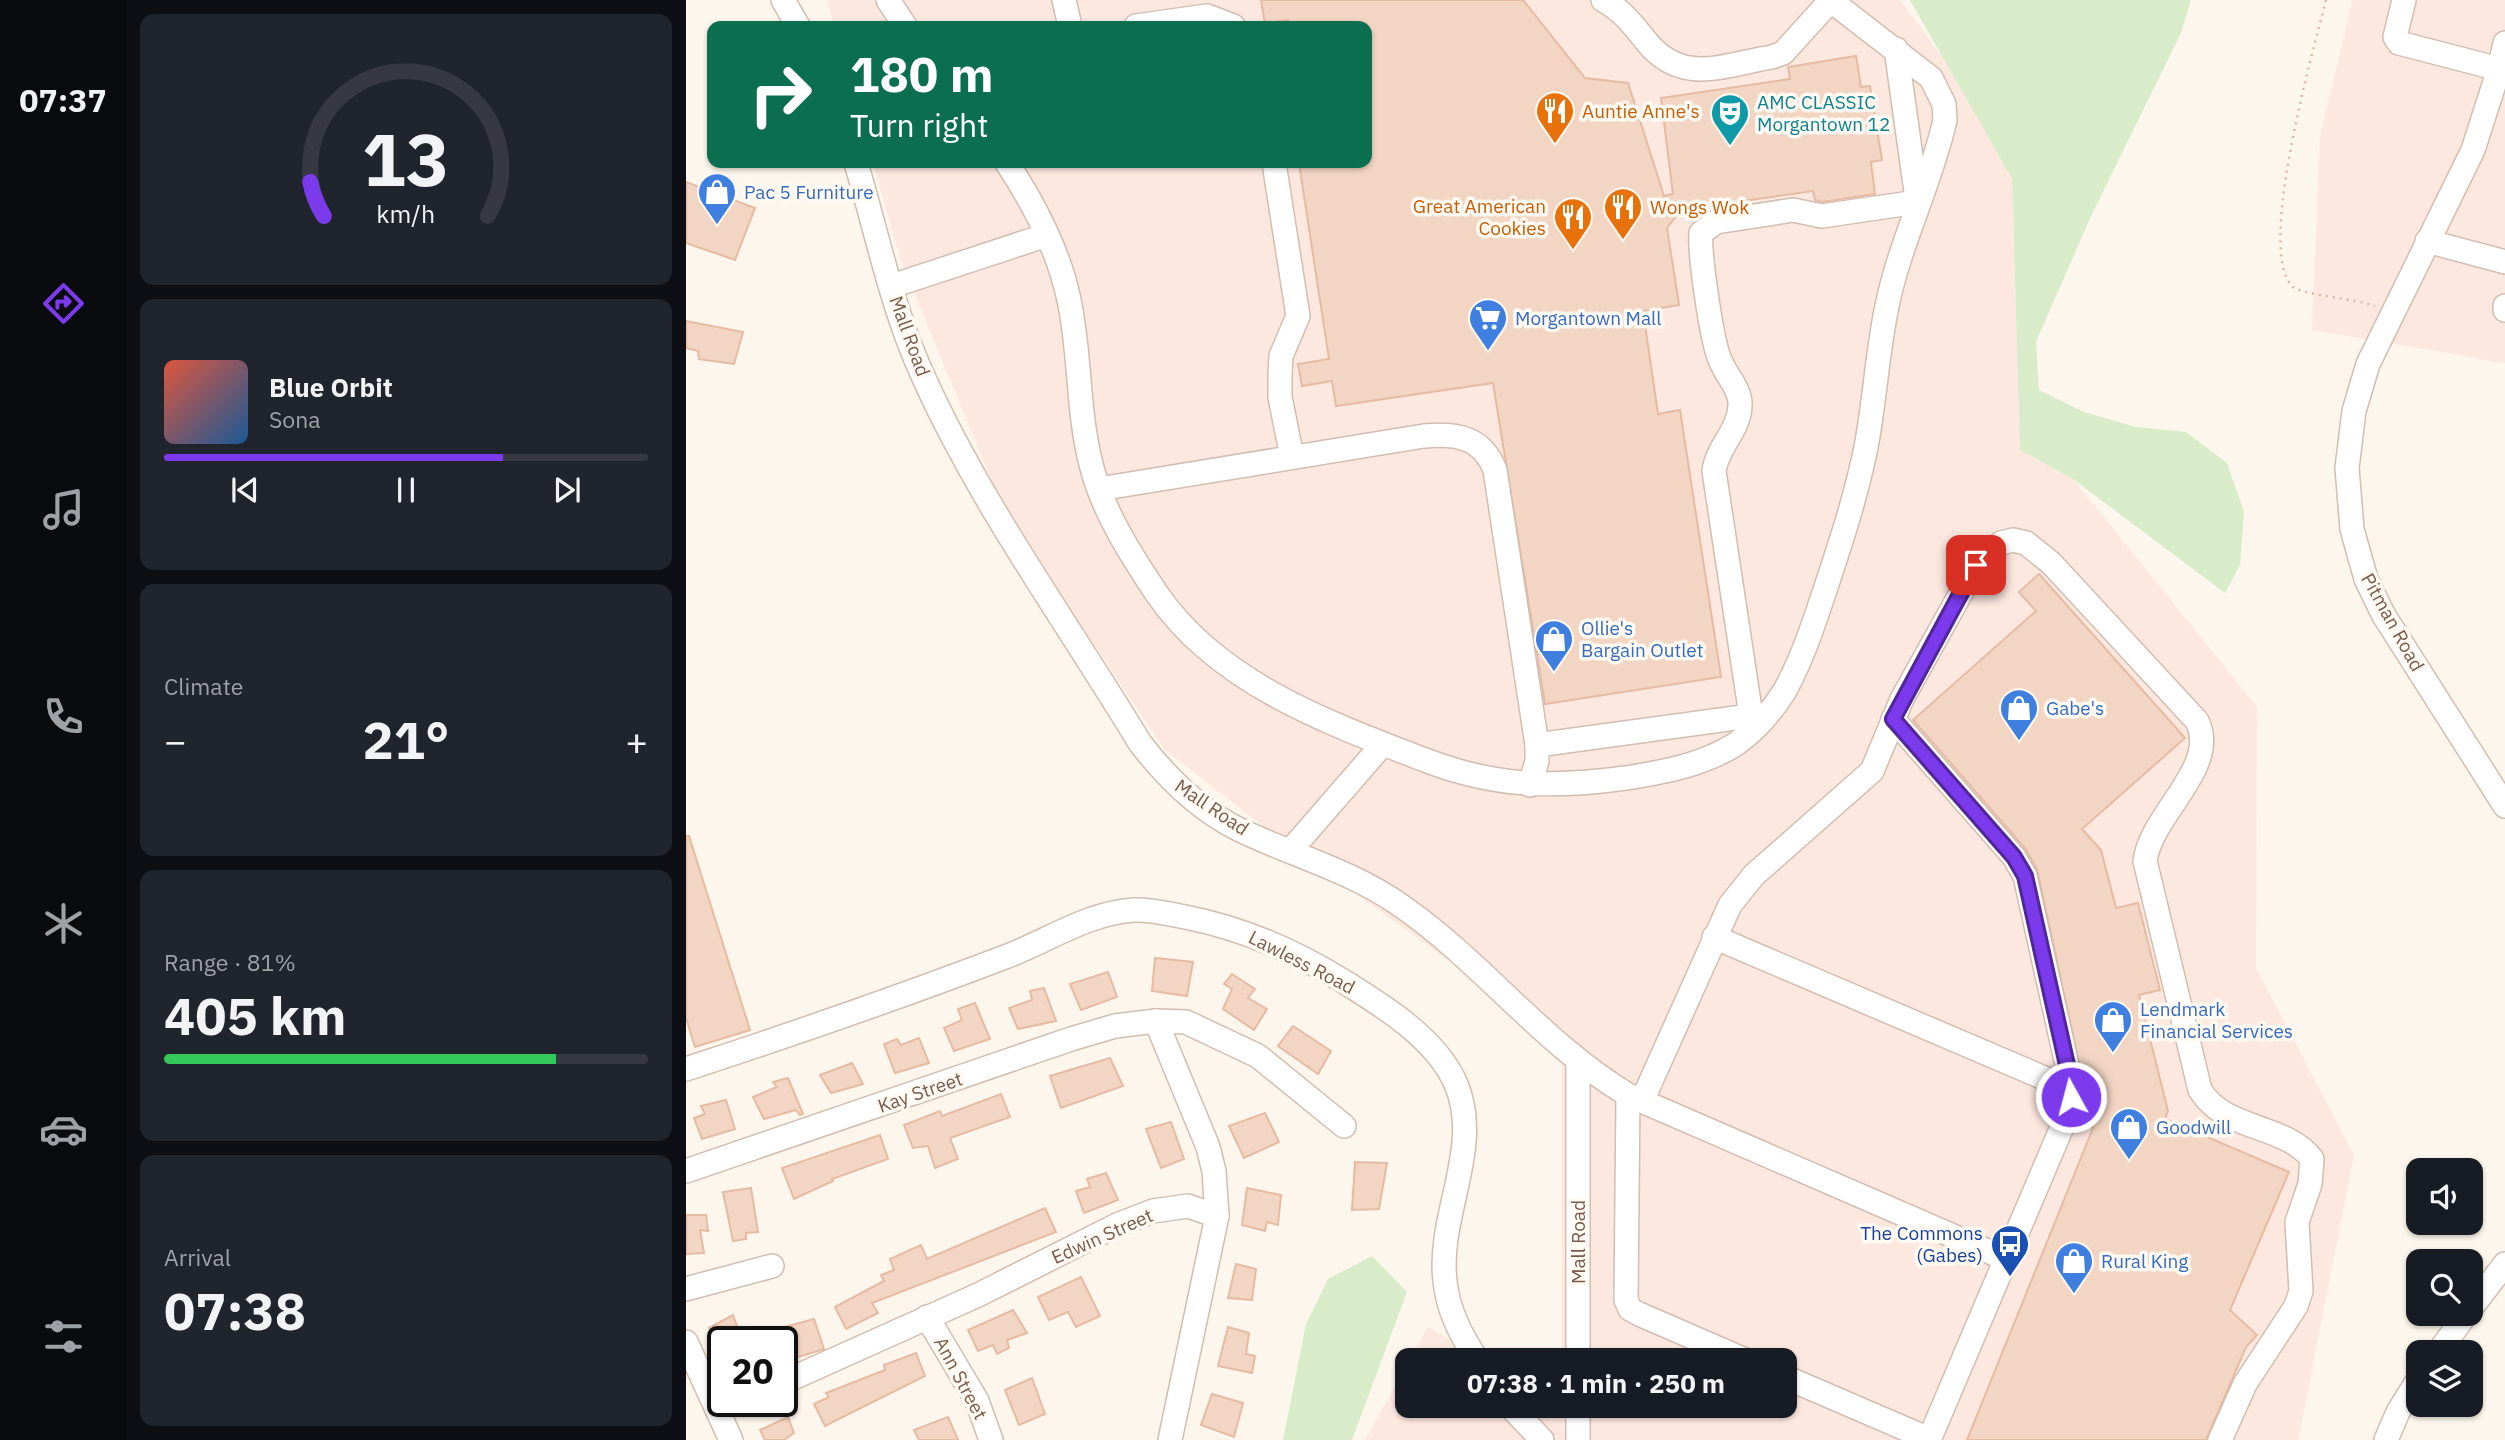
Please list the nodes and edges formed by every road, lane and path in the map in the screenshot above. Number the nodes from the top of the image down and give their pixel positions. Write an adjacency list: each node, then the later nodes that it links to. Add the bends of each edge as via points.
1 (783, 0): 8 (street)
2 (888, 0): 9 (street)
3 (1064, 0): 10 (street)
4 (1604, 0): 5 (street, via 1623,12 1658,55 1685,70 1783,53)
5 (1831, 0): 14 (street)
6 (2326, 0): 25 (path, via 2282,191 2284,267 2293,287 2302,291 2350,298)
7 (2404, 0): 15 (street, via 2395,37 2399,43)
8 (796, 21)
9 (902, 21)
10 (1069, 21)
11 (1172, 21): 12 (street, via 1207,16)
12 (1220, 21)
13 (2505, 43): 15 (street, Pitman Road)
14 (1896, 49): 20 (street); 20 (street, via 1931,78 1944,104 1942,136)
15 (2499, 69): 16 (street, Pitman Road)
16 (2495, 120): 22 (street, Pitman Road, via 2473,150)
17 (857, 168): 24 (street, Mall Road)
18 (1010, 168): 21 (street)
19 (1275, 168): 26 (street, via 1298,316 1281,356 1280,374)
20 (1917, 202): 29 (street, via 1887,304 1866,446 1846,527 1783,694); 29 (street, via 1822,216 1793,209 1716,222 1700,233 1719,361 1741,404 1714,471)
21 (1047, 235): 24 (street); 27 (street, via 1069,298 1084,434)
22 (2427, 242): 23 (street); 25 (street, Pitman Road)
23 (2505, 262)
24 (892, 286): 34 (street, Mall Road, via 923,375 951,432 1140,743 1163,773 1194,800 1237,828)
25 (2391, 313): 33 (street, Pitman Road, via 2360,385 2349,441 2348,499 2358,556 2383,614)
26 (1292, 457): 27 (street); 31 (street, via 1442,435 1466,438 1486,451 1495,470)
27 (1099, 489): 30 (street, via 1121,536 1160,598 1215,656 1276,695)
28 (1893, 719): 35 (street, via 1872,771 1740,889); 39 (street, via 2014,857 2025,876); 67 (street, via 1976,565 2001,542 2013,540 2026,542 2051,563 2204,734 2199,760 2147,848 2145,861 2200,1090 2228,1117 2306,1151 2313,1171 2297,1222 2301,1291 2296,1306 2245,1384)
29 (1752, 722): 31 (street); 32 (street, via 1738,743 1686,766 1592,783)
30 (1383, 744): 32 (street, via 1455,772); 34 (street)
31 (1536, 745): 32 (street)
32 (1530, 785)
33 (2505, 806)
34 (1290, 851): 37 (street, Mall Road, via 1337,869 1404,907)
35 (1714, 937): 39 (street); 40 (street)
36 (1156, 1021): 41 (street, Kay Street, via 1186,1022 1258,1056); 42 (street, Kay Street, via 1115,1026 1071,1039); 43 (street, via 1208,1147)
37 (1578, 1063): 40 (street); 52 (street, Mall Road)
38 (686, 1069): 51 (street, Lawless Road, via 985,965 1105,914 1136,910 1245,931 1380,1004 1437,1056 1455,1081 1464,1108 1464,1135 1444,1254 1444,1282 1452,1315)
39 (2070, 1088): 44 (street, via 2068,1113)
40 (1635, 1098): 44 (street); 53 (street, via 1626,1300 1639,1314)
41 (1344, 1126)
42 (686, 1171)
43 (1217, 1216): 49 (street, Edwin Street, via 1188,1206 1153,1211); 63 (street)
44 (2006, 1259): 66 (street)
45 (2505, 1264): 48 (street)
46 (772, 1266): 47 (street)
47 (686, 1289)
48 (2483, 1292)
49 (927, 1317): 54 (street, Edwin Street); 62 (street, Ann Street, via 977,1401)
50 (686, 1342): 55 (street)
51 (1470, 1348)
52 (1578, 1348)
53 (1717, 1348)
54 (798, 1376)
55 (707, 1381)
56 (1797, 1382): 66 (street)
57 (2406, 1399): 68 (street)
58 (723, 1417): 61 (street)
59 (1521, 1418): 64 (street)
60 (1578, 1418): 65 (street)
61 (731, 1440)
62 (991, 1440)
63 (1170, 1440)
64 (1542, 1440)
65 (1578, 1440)
66 (1929, 1440)
67 (2220, 1440)
68 (2386, 1440)

